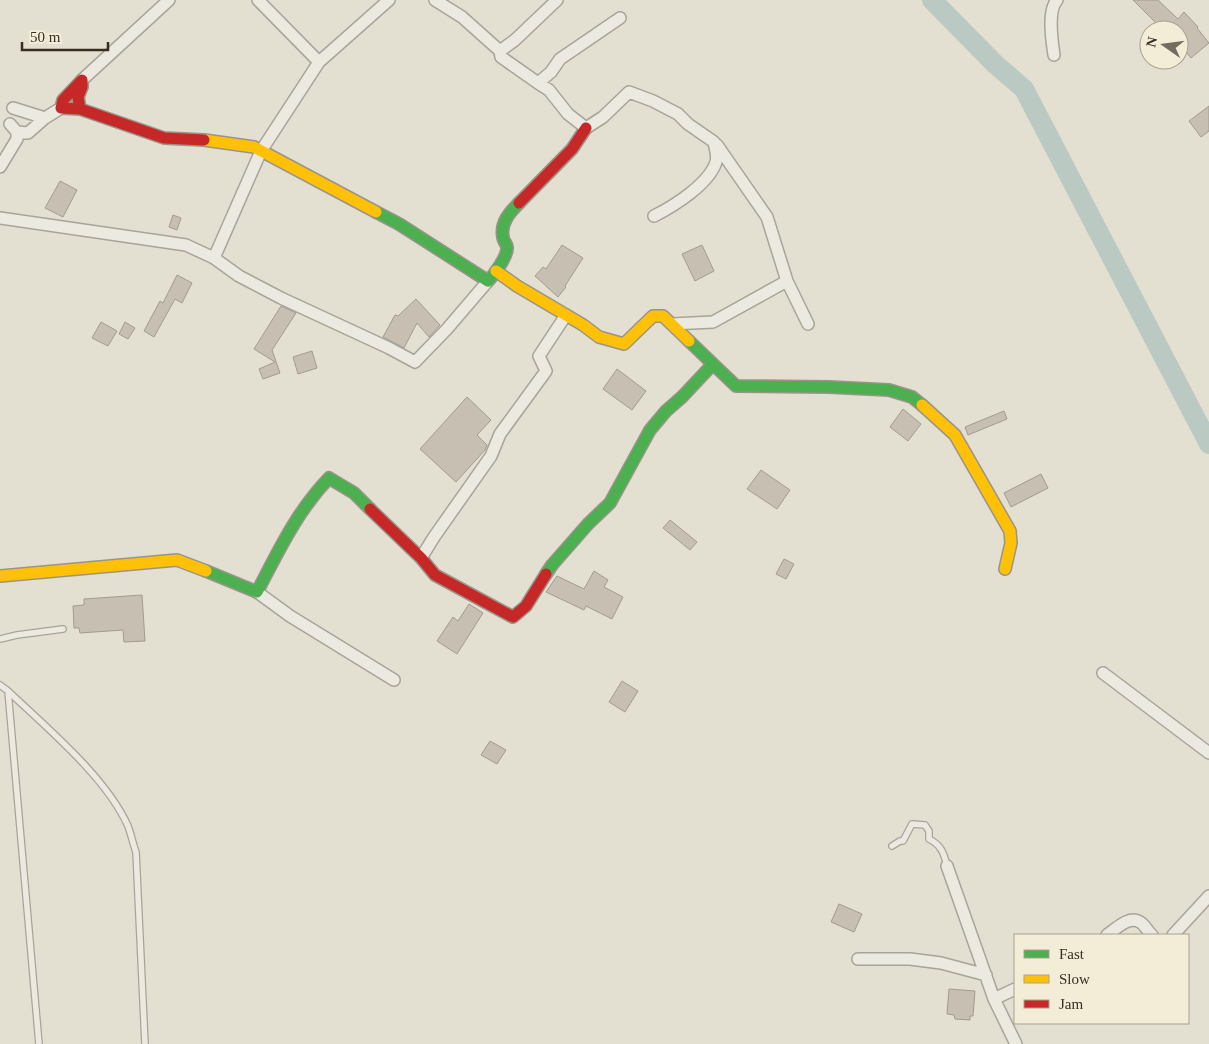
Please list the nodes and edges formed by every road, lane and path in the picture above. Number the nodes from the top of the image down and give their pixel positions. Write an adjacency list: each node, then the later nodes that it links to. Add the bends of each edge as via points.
1 (169, 0): 11 (street)
2 (258, 0): 10 (street)
3 (389, 0): 10 (street)
4 (435, 0): 8 (street, via 462,17)
5 (557, 0): 8 (street)
6 (1057, 0): 9 (street, via 1051,30)
7 (620, 18): 12 (street, via 560,59)
8 (500, 51): 12 (street, via 501,57)
9 (1054, 55)
10 (319, 62): 20 (street)
11 (82, 80): 13 (street); 15 (street, via 63,100)
12 (538, 83): 18 (street)
13 (78, 97): 15 (street, via 74,104); 16 (street)
14 (13, 108): 17 (street)
15 (64, 109): 16 (street); 17 (street)
16 (80, 109): 20 (street, via 164,138 245,144)
17 (45, 118): 21 (street, via 28,133 14,128 17,139)
18 (586, 128): 19 (street, via 603,118 629,92 678,114); 25 (street, via 572,149 508,214 503,238 507,251)
19 (714, 142): 22 (street, via 716,161 712,172 678,203); 27 (street, via 767,218)
20 (261, 152): 24 (street); 26 (street, via 399,224)
21 (0, 167)
22 (654, 216)
23 (0, 218): 24 (street, via 186,245)
24 (214, 258): 26 (street, via 239,276 281,298 415,362)
25 (496, 271): 26 (street); 28 (street)
26 (488, 281)
27 (787, 281): 29 (street, via 713,322); 30 (street)
28 (566, 315): 29 (street, via 599,337 624,344 653,316 663,316); 32 (street, via 538,356 546,371 500,434 491,456)
29 (672, 324): 31 (street)
30 (808, 324)
31 (713, 364): 32 (street, via 650,430 610,503 552,565 526,606 513,617 435,575); 33 (street, via 736,386 889,390 912,397 955,435 1010,531 1011,543)
32 (421, 558): 35 (street, via 354,493 329,478 316,490)
33 (1005, 569)
34 (0, 576): 35 (street, via 177,560)
35 (257, 592): 39 (street)
36 (63, 629): 37 (lane)
37 (0, 639)
38 (1103, 673): 42 (street)
39 (394, 680)
40 (0, 685): 41 (lane)
41 (8, 691): 53 (lane); 54 (lane, via 78,758 112,800 128,827 136,852)
42 (1209, 753)
43 (892, 846): 44 (lane, via 903,841 912,824 925,825 929,838 943,850)
44 (947, 866): 50 (street)
45 (1209, 896): 48 (street)
46 (1108, 934): 47 (street, via 1132,920 1141,922)
47 (1151, 934)
48 (1174, 934)
49 (858, 959): 50 (street, via 910,959 941,963)
50 (986, 976): 52 (street)
51 (1014, 989): 52 (street)
52 (994, 999): 55 (street)
53 (40, 1044)
54 (145, 1044)
55 (1016, 1044)

